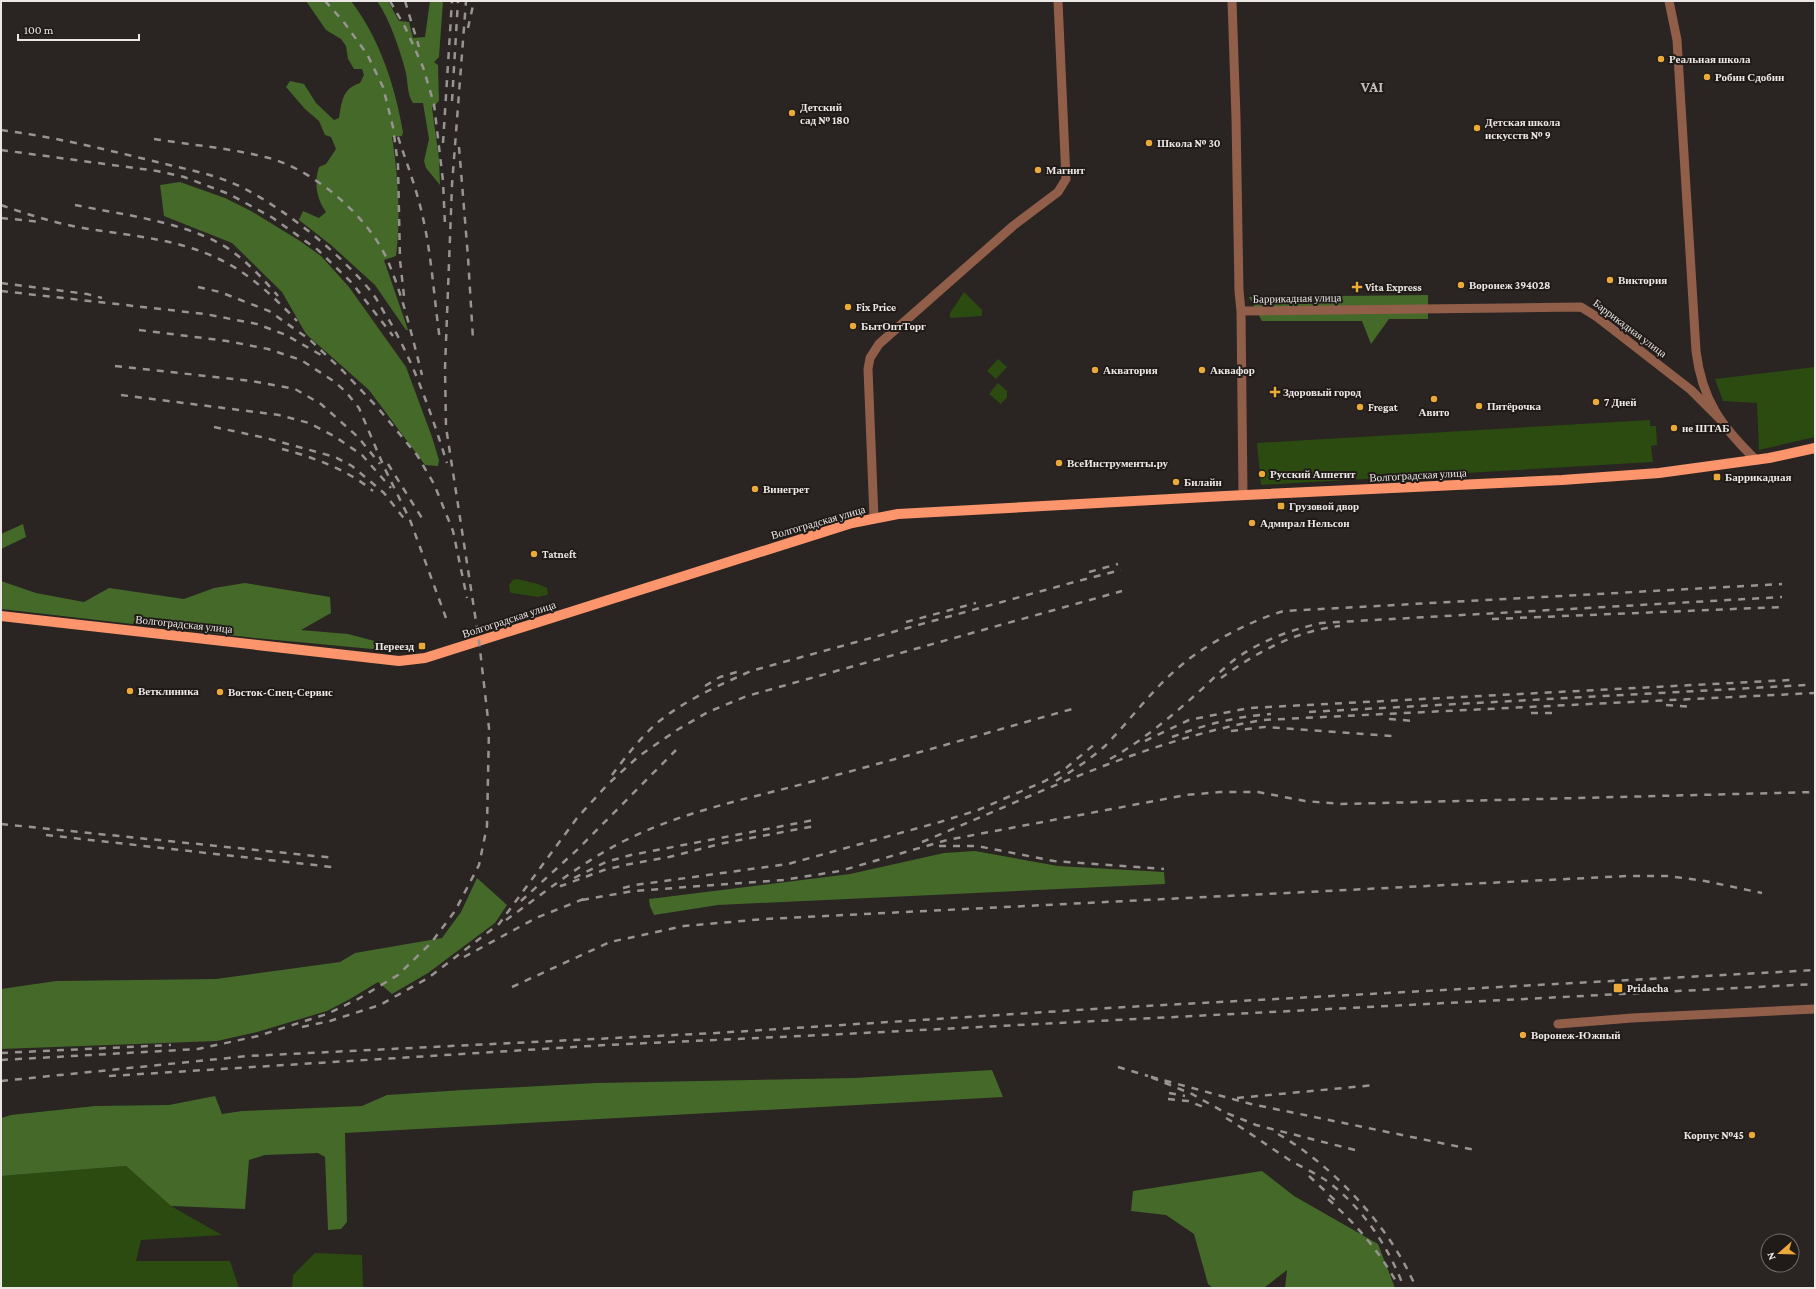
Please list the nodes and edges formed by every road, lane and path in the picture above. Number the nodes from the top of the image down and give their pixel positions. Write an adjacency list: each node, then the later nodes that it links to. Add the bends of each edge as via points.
1 (1058, 1): 9 (street, via 1066,179 1058,192 1013,226 873,351 868,369)
2 (1232, 1): 4 (street)
3 (1669, 1): 5 (street, Баррикадная улица, via 1677,40 1698,367 1708,401)
4 (1241, 311): 5 (street, Баррикадная улица, via 1581,307 1691,390); 8 (street)
5 (1721, 420): 7 (street, Баррикадная улица)
6 (1815, 448): 7 (main road, Волгоградская улица)
7 (1756, 460): 8 (main road, Волгоградская улица, via 1659,473 1562,480)
8 (1243, 496): 9 (main road, Волгоградская улица, via 906,514)
9 (874, 518): 10 (main road, Волгоградская улица, via 838,527 425,658 387,660)
10 (1, 616)
11 (1815, 1009): 12 (street)
12 (1558, 1024)

